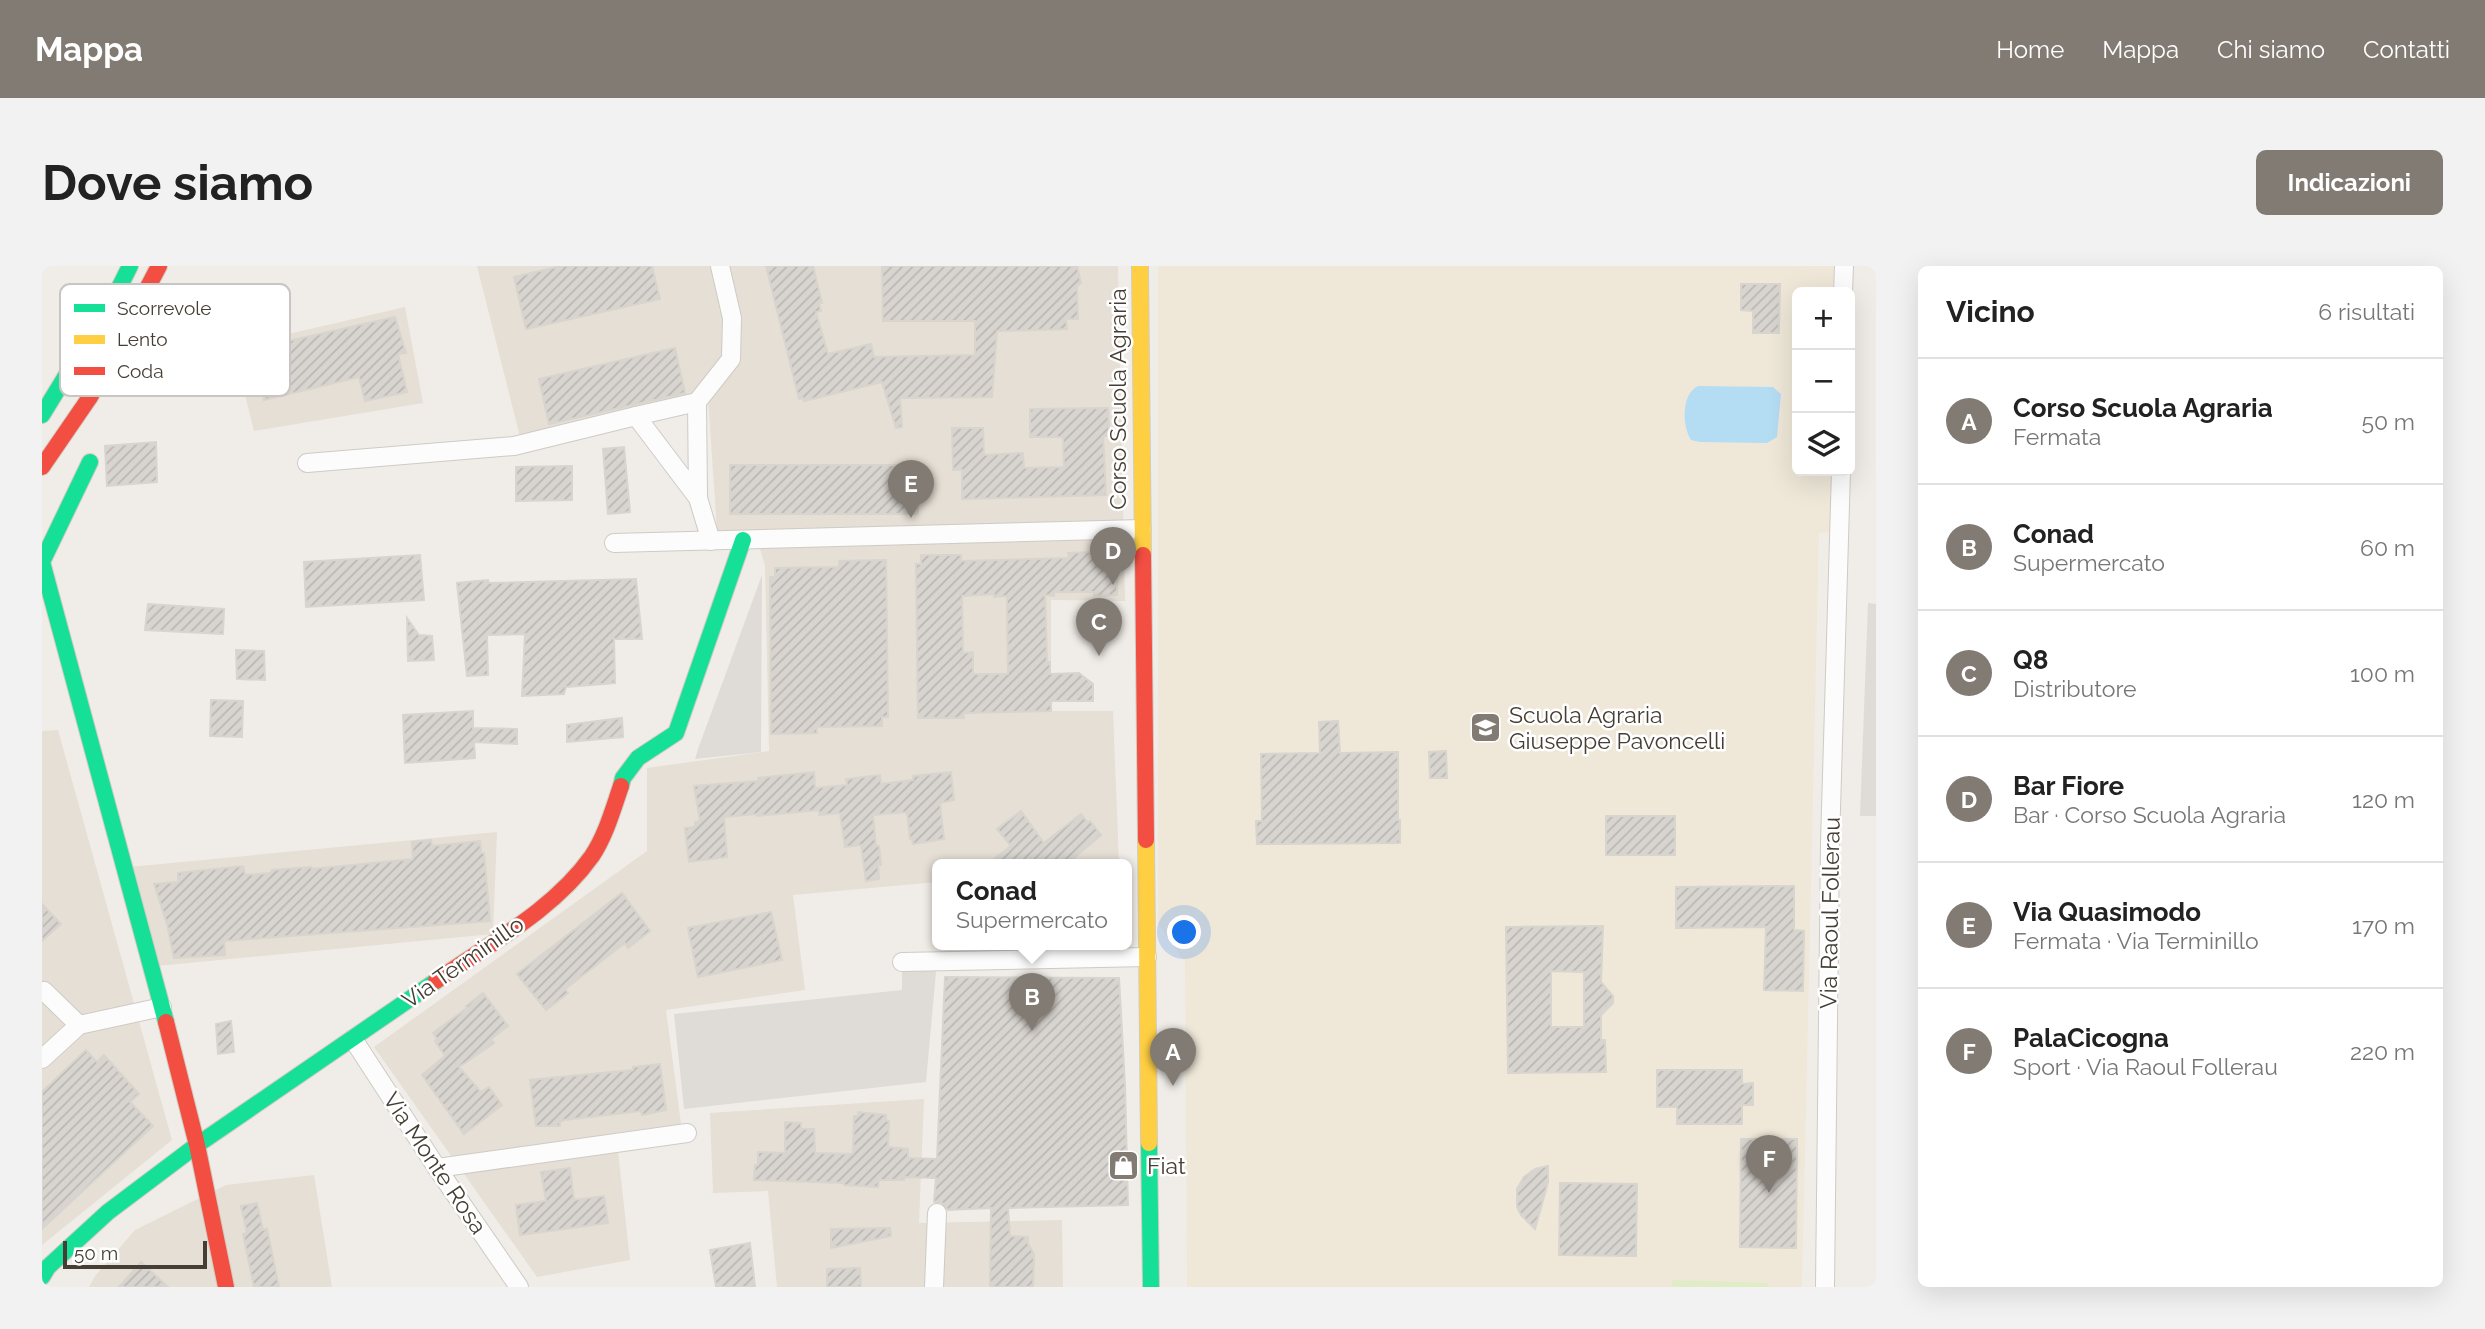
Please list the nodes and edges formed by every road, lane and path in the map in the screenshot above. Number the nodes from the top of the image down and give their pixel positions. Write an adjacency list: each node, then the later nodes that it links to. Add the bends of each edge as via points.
1 (130, 266): 7 (main road)
2 (159, 266): 8 (main road)
3 (176, 266): 9 (main road)
4 (720, 266): 13 (street, via 732,318 731,359)
5 (1140, 266): 21 (main road, Corso Scuola Agraria)
6 (1844, 266): 10 (street)
7 (121, 284)
8 (150, 284)
9 (166, 284)
10 (1843, 287)
11 (60, 384): 14 (main road)
12 (90, 397): 18 (main road)
13 (697, 402): 15 (street); 20 (street)
14 (42, 415)
15 (636, 416): 17 (street, via 514,446); 20 (street)
16 (90, 461): 28 (main road, via 42,562)
17 (307, 463)
18 (42, 467)
19 (1841, 476): 41 (street, Via Raoul Follerau, via 1830,843)
20 (698, 498): 23 (street)
21 (1142, 530): 22 (street); 25 (main road, Corso Scuola Agraria)
22 (743, 540): 23 (street); 30 (main road, Via Terminillo, via 676,733 638,758 623,778 593,854 543,907)
23 (711, 541): 24 (street)
24 (614, 544)
25 (1147, 957): 26 (street); 40 (main road, Corso Scuola Agraria)
26 (902, 962)
27 (42, 992): 29 (street)
28 (162, 1007): 29 (street); 33 (main road)
29 (79, 1026): 31 (street)
30 (353, 1038): 33 (main road, Via Terminillo); 34 (street, Via Monte Rosa)
31 (42, 1059)
32 (687, 1133): 34 (street)
33 (197, 1144): 36 (main road, Via Terminillo, via 108,1212); 37 (main road)
34 (437, 1168): 38 (street, Via Monte Rosa)
35 (937, 1213): 39 (street)
36 (42, 1276)
37 (226, 1287)
38 (519, 1287)
39 (934, 1287)
40 (1151, 1287)
41 (1825, 1287)

